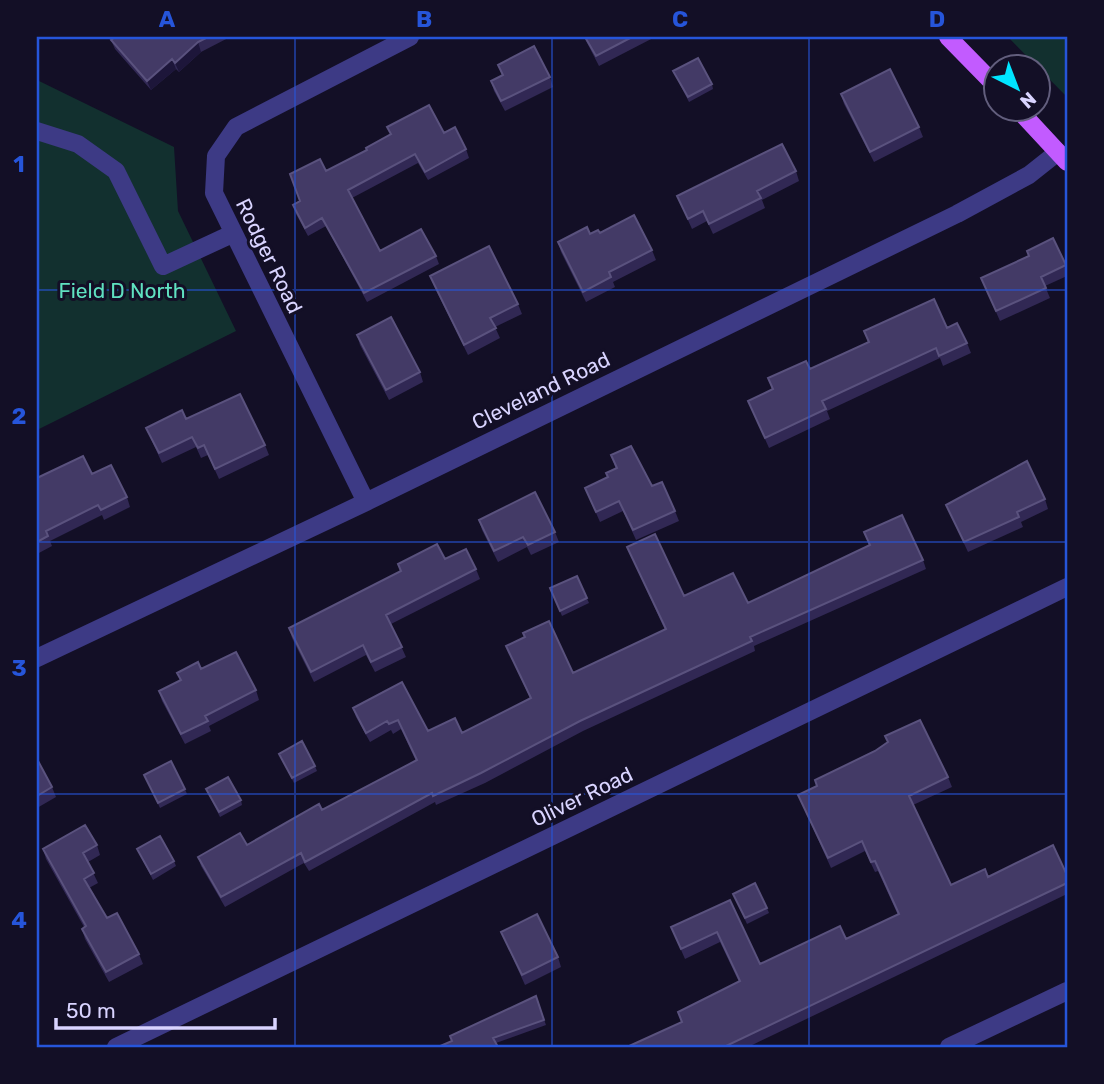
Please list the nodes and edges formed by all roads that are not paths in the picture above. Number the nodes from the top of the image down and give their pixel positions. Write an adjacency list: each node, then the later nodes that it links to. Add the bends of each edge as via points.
1 (410, 37): 7 (street, Rodger Road, via 236,127 216,156 214,193)
2 (948, 37): 3 (main road)
3 (982, 72)
4 (1030, 122): 6 (main road)
5 (37, 131): 7 (street, via 78,144 116,171 163,266)
6 (1063, 157): 8 (street, Cleveland Road, via 967,209)
7 (232, 234): 8 (street, Rodger Road)
8 (366, 502): 10 (street, Cleveland Road)
9 (1067, 587): 12 (street, Oliver Road)
10 (37, 658)
11 (1067, 991): 13 (street)
12 (116, 1047)
13 (949, 1047)

